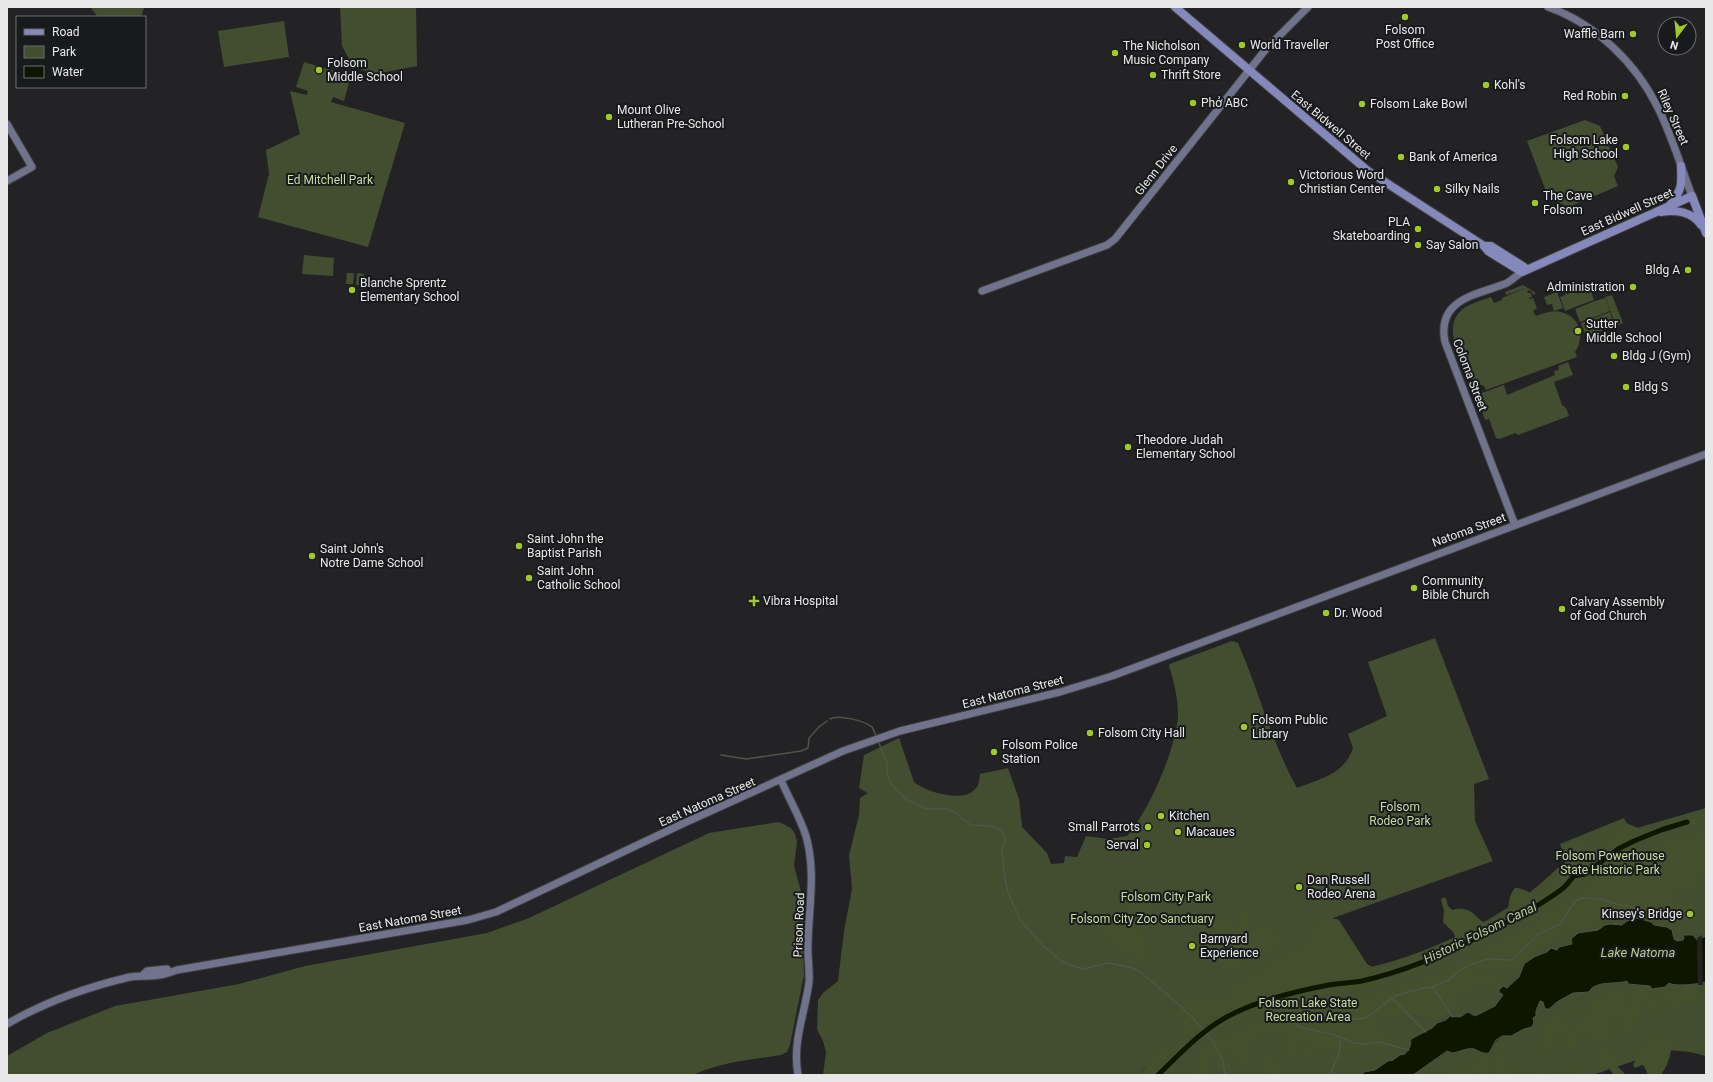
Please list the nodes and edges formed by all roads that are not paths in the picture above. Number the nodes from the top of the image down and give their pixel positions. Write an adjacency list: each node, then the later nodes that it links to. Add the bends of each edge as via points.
1 (1175, 7): 4 (main road, East Bidwell Street)
2 (1308, 7): 4 (main road, Glenn Drive, via 1266,49)
3 (1548, 7): 6 (main road, Riley Street, via 1596,33 1632,67 1659,108)
4 (1250, 71): 12 (main road, East Bidwell Street, via 1368,171 1484,246 1491,246); 13 (main road, Glenn Drive, via 1113,241)
5 (7, 124): 7 (main road, via 32,167)
6 (1681, 166): 8 (main road, Riley Street); 9 (main road, via 1682,187)
7 (7, 181)
8 (1692, 196): 9 (main road, East Bidwell Street); 11 (main road, Riley Street)
9 (1668, 207): 10 (main road, East Bidwell Street)
10 (1649, 215): 11 (main road, via 1664,211 1689,214); 12 (main road, East Bidwell Street)
11 (1706, 233)
12 (1525, 270): 15 (main road, Coloma Street, via 1509,282 1459,301 1447,316 1443,334)
13 (982, 292)
14 (1706, 454): 15 (main road, Natoma Street)
15 (1515, 525): 16 (main road, Natoma Street)
16 (1241, 629): 17 (main road, East Natoma Street, via 1071,689 893,733 854,747)
17 (781, 780): 18 (main road, East Natoma Street, via 682,824 509,907 482,917 177,970 167,974 143,975 73,994); 19 (main road, Prison Road, via 806,836 811,870 809,980 797,1041)
18 (7, 1024)
19 (798, 1075)

